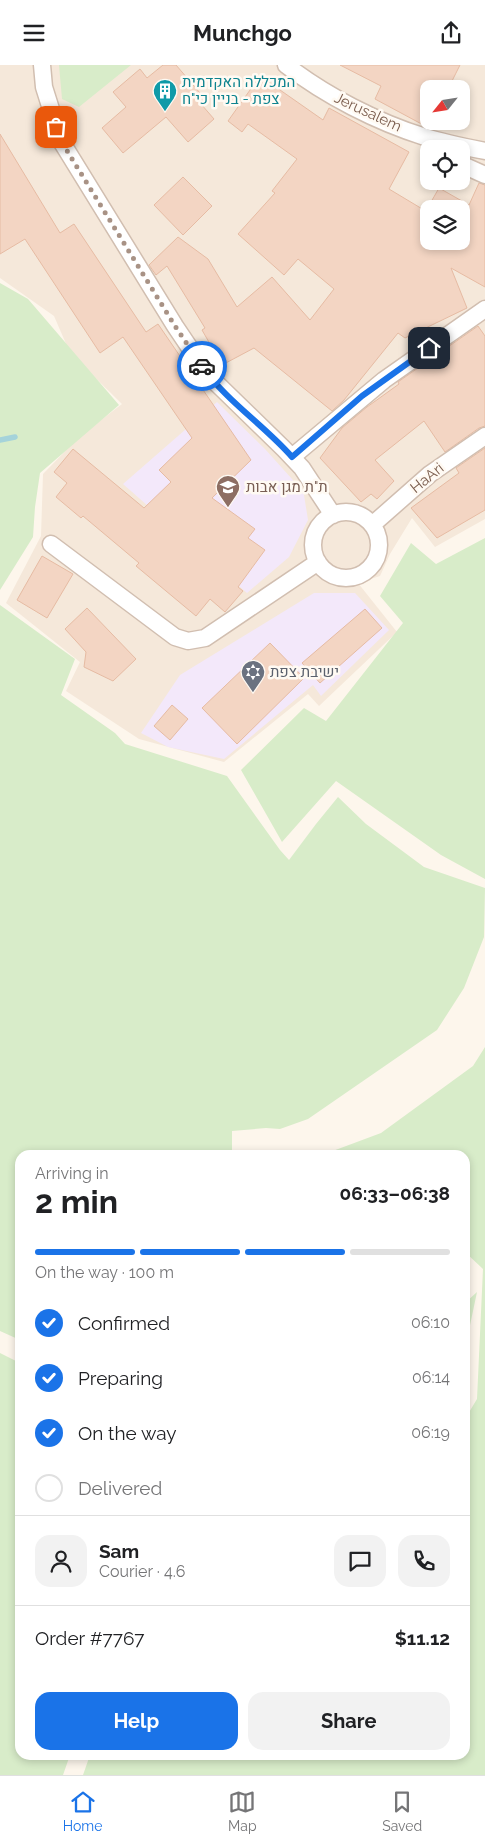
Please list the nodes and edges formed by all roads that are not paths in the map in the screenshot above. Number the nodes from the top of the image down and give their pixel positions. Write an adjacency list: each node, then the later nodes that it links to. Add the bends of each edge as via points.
1 (42, 65): 10 (street, via 44,87 61,141 175,326 208,375)
2 (286, 65): 3 (street, Jerusalem, via 336,99)
3 (435, 140)
4 (470, 149): 5 (street, Jerusalem)
5 (485, 151)
6 (470, 168): 7 (street)
7 (485, 175)
8 (485, 309): 10 (street, via 384,380)
9 (485, 436): 12 (street, HaAri, via 430,474)
10 (292, 457): 11 (street)
11 (333, 515): 12 (street, via 353,513); 14 (street, via 316,531 314,553)
12 (372, 525): 14 (street, via 378,535 379,550 368,570 346,578 325,571)
13 (51, 544): 14 (street, via 175,637 188,641 205,638)
14 (318, 562)

